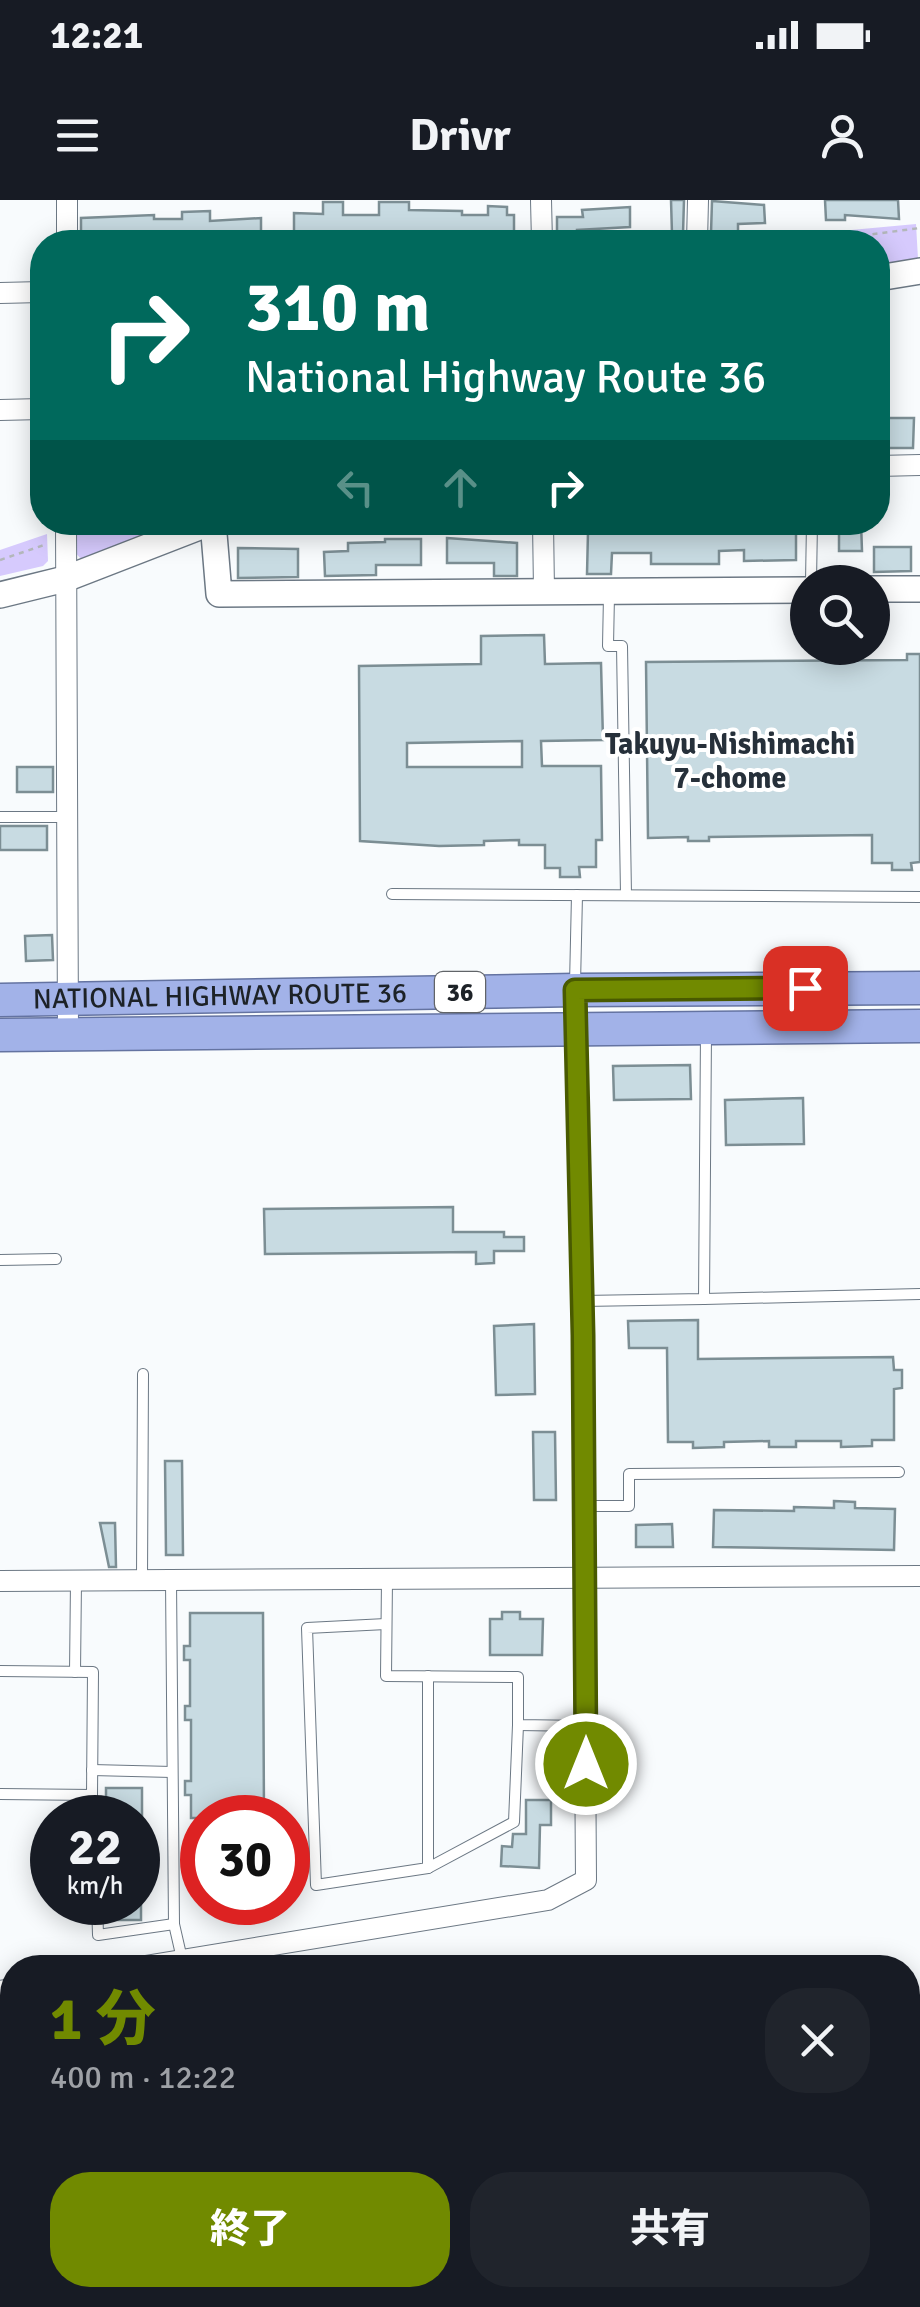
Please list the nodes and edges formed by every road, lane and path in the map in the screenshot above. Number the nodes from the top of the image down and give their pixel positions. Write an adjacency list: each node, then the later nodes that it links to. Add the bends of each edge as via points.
1 (67, 200): 5 (street)
2 (541, 200): 6 (street)
3 (698, 200): 7 (street)
4 (920, 228): 8 (path)
5 (67, 230)
6 (542, 230)
7 (698, 230)
8 (890, 232)
9 (920, 271): 10 (street)
10 (890, 276)
11 (30, 292): 12 (street)
12 (0, 293)
13 (30, 409): 14 (street)
14 (0, 410)
15 (890, 466): 16 (street)
16 (920, 466)
17 (55, 535): 23 (path)
18 (66, 535): 25 (street)
19 (178, 535): 25 (street)
20 (213, 535): 29 (street, via 218,594)
21 (544, 535): 29 (street)
22 (812, 535): 24 (lane)
23 (0, 560)
24 (811, 565)
25 (65, 579): 31 (street); 33 (street)
26 (890, 589): 27 (street)
27 (920, 589)
28 (790, 590): 30 (street)
29 (544, 591): 30 (street)
30 (609, 591): 36 (lane, via 608,646 622,646)
31 (0, 595)
32 (0, 817): 33 (lane)
33 (66, 817): 41 (street)
34 (392, 894): 35 (lane)
35 (578, 895): 36 (lane); 39 (lane)
36 (626, 895): 37 (lane)
37 (920, 897)
38 (920, 988): 39 (highway, NATIONAL HIGHWAY ROUTE 36 / 36)
39 (575, 990): 41 (highway, NATIONAL HIGHWAY ROUTE 36 / 36); 44 (street)
40 (0, 1000): 41 (highway, NATIONAL HIGHWAY ROUTE 36 / 36)
41 (66, 1000): 46 (street)
42 (706, 1026): 43 (highway, NATIONAL HIGHWAY ROUTE 36 / 36); 44 (highway, NATIONAL HIGHWAY ROUTE 36 / 36); 50 (lane)
43 (920, 1026)
44 (575, 1027): 46 (highway, NATIONAL HIGHWAY ROUTE 36 / 36); 51 (street)
45 (0, 1035): 46 (highway, NATIONAL HIGHWAY ROUTE 36 / 36)
46 (68, 1035)
47 (0, 1260): 48 (lane)
48 (56, 1260)
49 (920, 1294): 50 (lane)
50 (704, 1300): 51 (lane)
51 (582, 1301): 54 (street)
52 (143, 1374): 60 (lane)
53 (899, 1472): 54 (lane, via 629,1474 629,1506)
54 (584, 1506): 56 (street)
55 (920, 1576): 56 (street)
56 (585, 1578): 57 (street); 67 (street)
57 (386, 1579): 61 (street); 62 (lane)
58 (0, 1580): 59 (street)
59 (76, 1580): 60 (street); 64 (lane)
60 (142, 1580): 61 (street)
61 (171, 1580): 69 (lane)
62 (386, 1624): 65 (lane, via 386,1676); 72 (lane, via 307,1628 316,1886)
63 (0, 1672): 64 (lane)
64 (75, 1672): 68 (lane, via 93,1672)
65 (428, 1676): 66 (lane, via 518,1678); 72 (lane)
66 (518, 1726): 67 (lane); 72 (lane, via 514,1822)
67 (586, 1726): 76 (street, via 586,1880 548,1900)
68 (92, 1770): 69 (lane); 71 (lane)
69 (172, 1772): 73 (lane)
70 (0, 1794): 71 (lane)
71 (92, 1795)
72 (428, 1868)
73 (174, 1924): 74 (lane, via 98,1935); 75 (lane)
74 (98, 1925)
75 (181, 1955)
76 (207, 1955)

